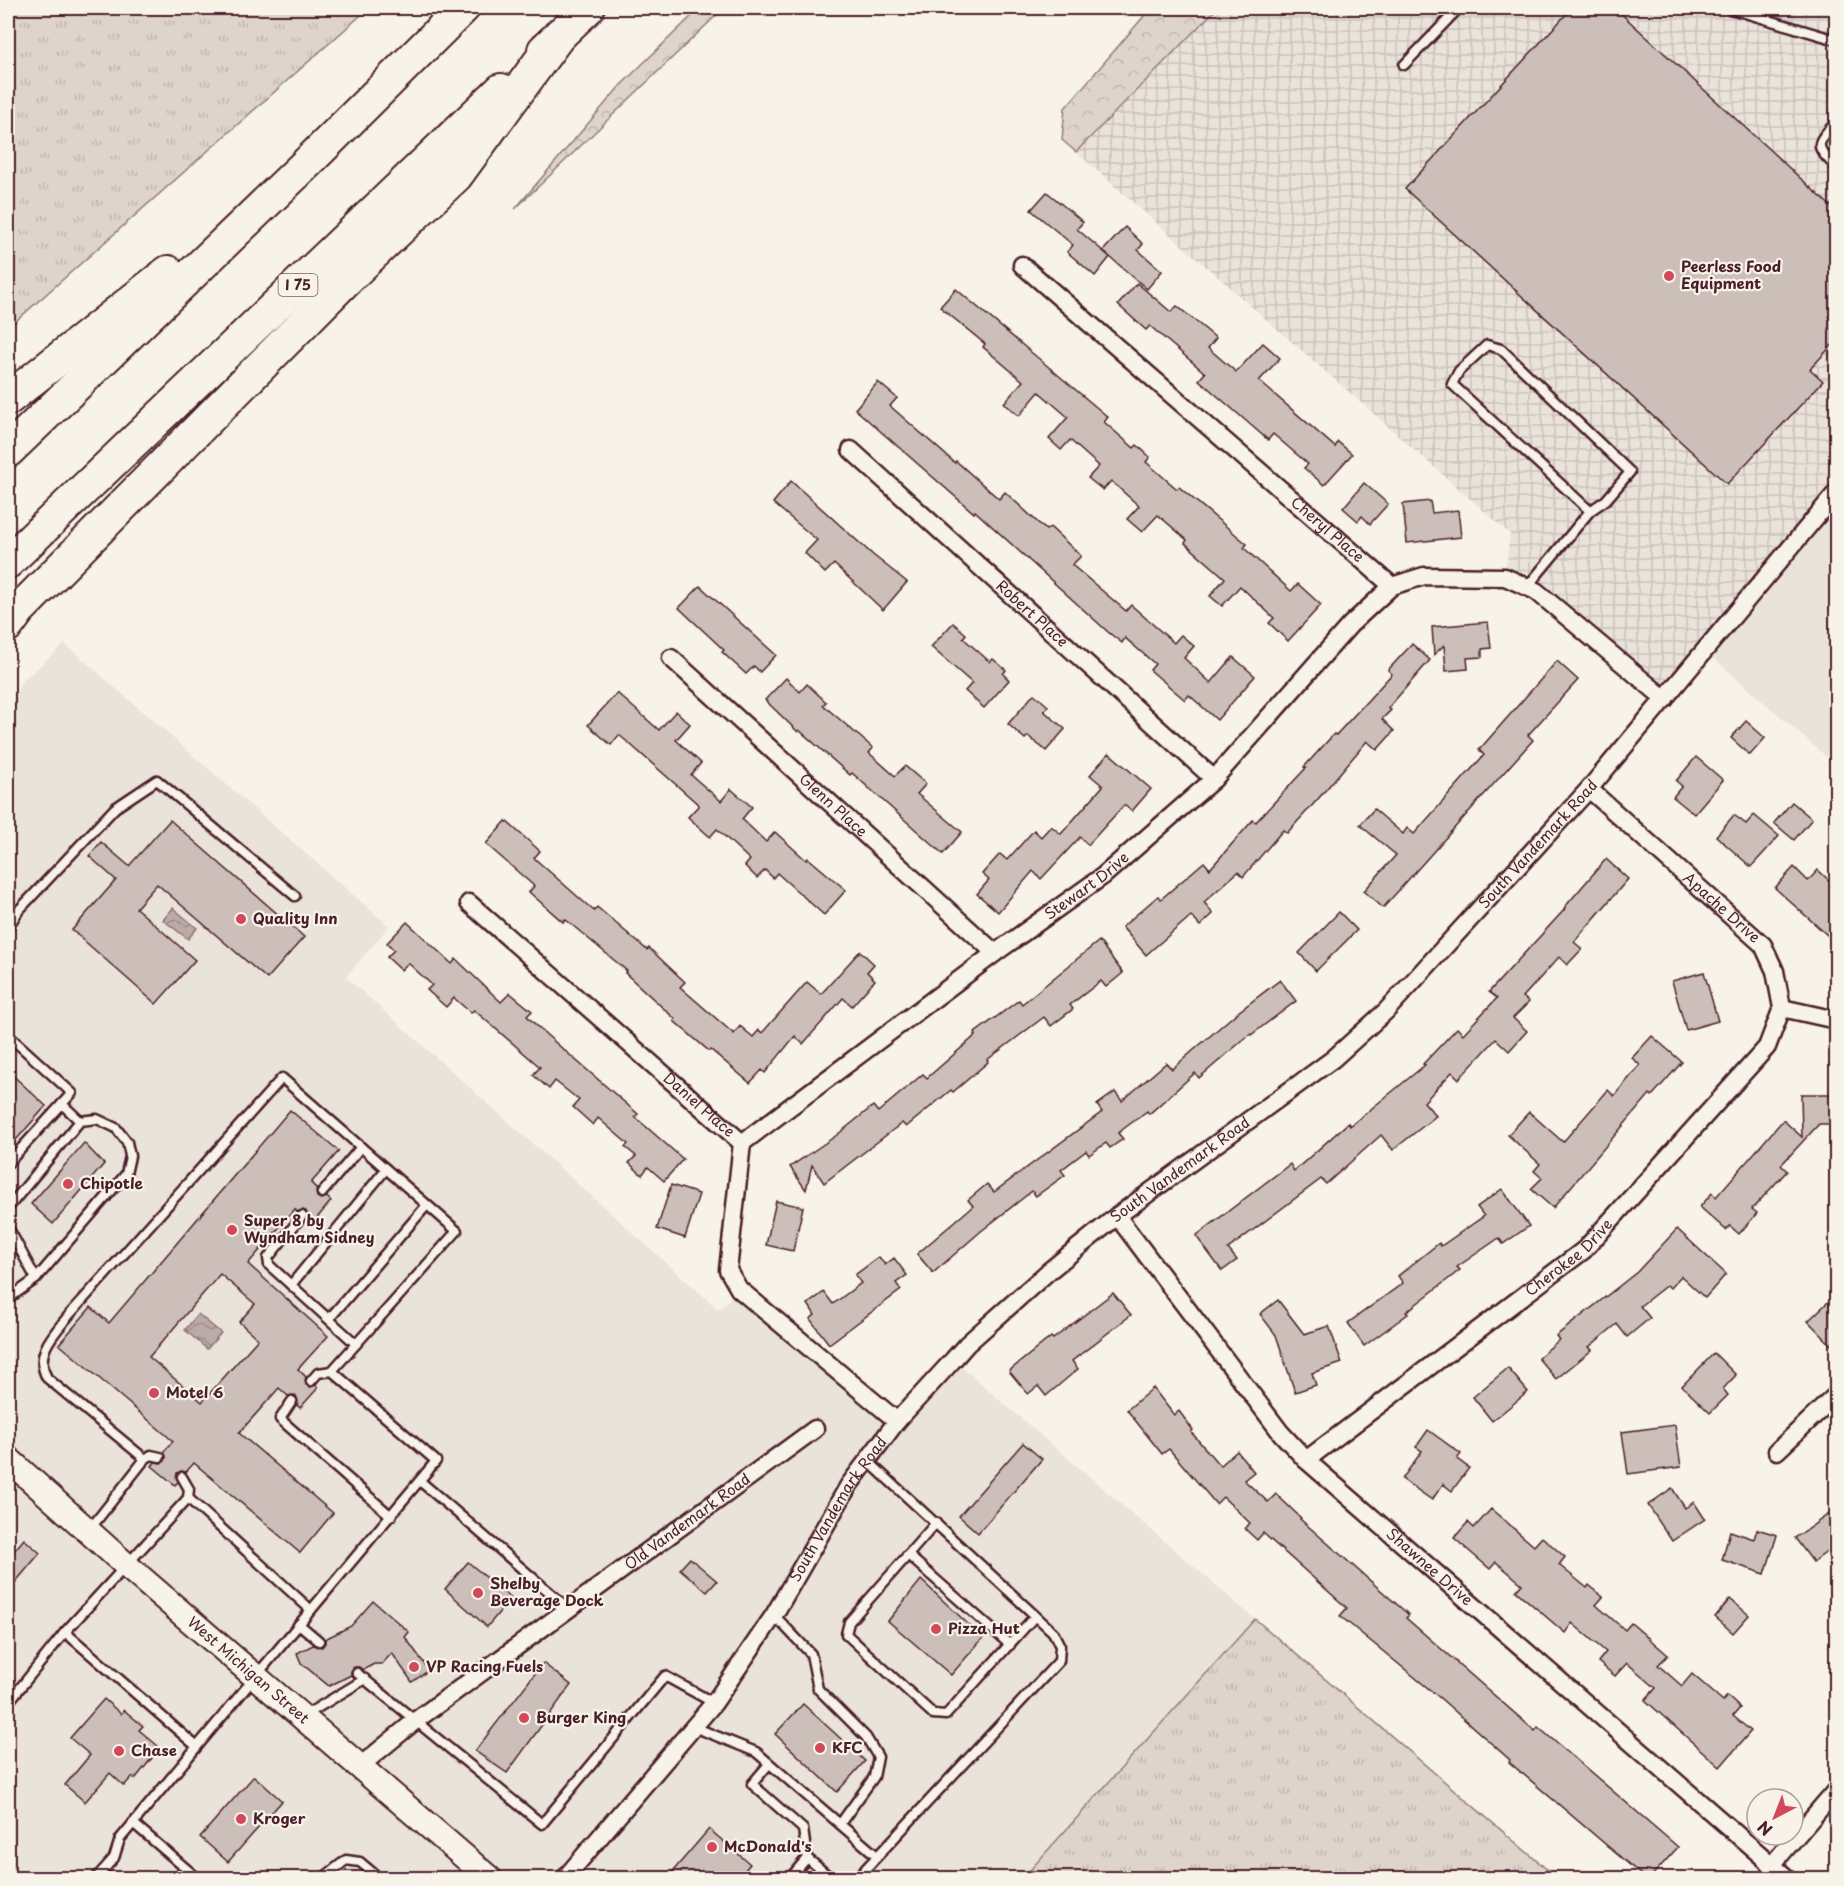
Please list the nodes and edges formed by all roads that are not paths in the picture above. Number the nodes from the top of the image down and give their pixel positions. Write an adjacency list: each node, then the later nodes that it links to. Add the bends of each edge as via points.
1 (463, 8): 9 (highway)
2 (588, 8): 5 (highway, I 75)
3 (1459, 8): 7 (lane)
4 (1728, 8): 6 (lane)
5 (560, 34): 17 (highway, I 75); 20 (highway, via 456,176 322,305)
6 (1836, 40)
7 (1404, 65)
8 (1836, 122): 10 (lane, via 1821,139 1820,147)
9 (308, 162): 12 (highway); 14 (highway)
10 (1836, 167)
11 (1022, 265): 18 (street, Cheryl Place)
12 (8, 399)
13 (851, 450): 23 (street, Robert Place)
14 (8, 452)
15 (1836, 493): 22 (street, South Vandemark Road)
16 (1590, 511): 16 (lane, via 1606,500 1630,472 1501,350 1487,345 1459,371 1452,384); 19 (lane)
17 (8, 562)
18 (1392, 586): 19 (street, via 1436,576 1505,577); 23 (street, Stewart Drive, via 1350,625)
19 (1527, 587): 22 (street)
20 (8, 625)
21 (671, 658): 28 (street, Glenn Place)
22 (1665, 699): 24 (street, South Vandemark Road)
23 (1214, 778): 28 (street, Stewart Drive, via 1104,876)
24 (1589, 789): 29 (street, Apache Drive, via 1763,945 1775,971); 42 (street, South Vandemark Road, via 1386,1011 1333,1059)
25 (295, 896): 27 (lane, via 158,780 116,808 19,910)
26 (469, 903): 34 (street, Daniel Place)
27 (8, 927)
28 (995, 953): 34 (street, Stewart Drive)
29 (1782, 1008): 30 (street); 59 (street, Cherokee Drive, via 1767,1047 1584,1250)
30 (1836, 1020)
31 (8, 1035): 32 (lane, via 72,1092)
32 (62, 1104): 33 (lane); 36 (lane)
33 (80, 1121): 40 (lane); 44 (lane, via 97,1119 116,1128 130,1156 126,1174)
34 (742, 1143): 53 (street, Daniel Place, via 728,1270 739,1289)
35 (361, 1147): 37 (lane); 38 (lane); 58 (lane, via 282,1078 47,1344 42,1370 47,1378)
36 (8, 1163)
37 (386, 1169): 39 (lane); 45 (lane)
38 (322, 1192)
39 (427, 1205): 47 (lane); 48 (lane, via 457,1231)
40 (8, 1208)
41 (302, 1216): 45 (lane, via 268,1258 269,1265)
42 (1117, 1216): 53 (street, South Vandemark Road, via 968,1344); 59 (street, Shawnee Drive, via 1281,1433)
43 (8, 1227): 44 (lane)
44 (36, 1279): 46 (lane)
45 (291, 1285): 47 (lane)
46 (8, 1299)
47 (329, 1318): 48 (lane)
48 (356, 1344): 49 (lane)
49 (332, 1371): 50 (lane, via 318,1373); 62 (lane, via 436,1461)
50 (310, 1381)
51 (1836, 1395): 55 (street)
52 (292, 1401): 64 (lane, via 280,1419)
53 (897, 1421): 60 (street, South Vandemark Road)
54 (815, 1429): 69 (street, Old Vandemark Road)
55 (1777, 1451)
56 (159, 1457): 58 (lane, via 151,1455)
57 (8, 1459): 66 (main road, West Michigan Street)
58 (145, 1459): 66 (lane)
59 (1306, 1460): 93 (street, Shawnee Drive)
60 (868, 1461): 65 (lane); 71 (street, South Vandemark Road, via 849,1485)
61 (182, 1477): 63 (lane, via 189,1489)
62 (420, 1481): 64 (lane); 69 (lane)
63 (188, 1498): 68 (lane); 70 (lane)
64 (391, 1516): 70 (lane)
65 (936, 1523): 67 (lane); 72 (lane)
66 (88, 1531): 68 (main road, West Michigan Street)
67 (908, 1555): 76 (lane); 76 (lane, via 849,1622 846,1634 933,1714 946,1715)
68 (127, 1566): 74 (lane); 78 (main road, West Michigan Street)
69 (569, 1609): 83 (street, Old Vandemark Road)
70 (311, 1610): 73 (lane)
71 (774, 1615): 81 (street, South Vandemark Road); 90 (lane, via 812,1654 818,1689 866,1737 879,1757 874,1777)
72 (1035, 1616): 76 (lane); 91 (lane, via 1053,1632 1060,1646 1059,1661)
73 (299, 1624): 75 (lane); 78 (lane)
74 (65, 1632): 80 (lane); 85 (lane)
75 (320, 1641)
76 (1010, 1645)
77 (357, 1673): 79 (lane)
78 (255, 1675): 82 (main road, West Michigan Street); 85 (lane)
79 (365, 1679): 82 (lane); 83 (lane)
80 (8, 1703)
81 (714, 1703): 83 (lane, via 665,1676 542,1824); 84 (street, South Vandemark Road)
82 (302, 1717): 87 (main road, West Michigan Street)
83 (415, 1721): 87 (street, Old Vandemark Road)
84 (694, 1727): 86 (lane, via 756,1752); 99 (street, South Vandemark Road)
85 (196, 1746): 89 (lane)
86 (769, 1764): 90 (lane); 92 (lane, via 752,1784 803,1829)
87 (359, 1767): 98 (main road, West Michigan Street)
88 (1836, 1791): 93 (street)
89 (133, 1823): 94 (lane, via 120,1839 114,1858); 95 (lane)
90 (840, 1824): 91 (lane)
91 (877, 1856): 102 (lane)
92 (807, 1858): 100 (lane); 101 (lane)
93 (1771, 1866): 103 (street, Shawnee Drive)
94 (96, 1878)
95 (197, 1878)
96 (322, 1878): 97 (lane, via 346,1860 360,1862)
97 (379, 1878)
98 (489, 1878)
99 (565, 1878)
100 (790, 1878)
101 (831, 1878)
102 (857, 1878)
103 (1787, 1878)

